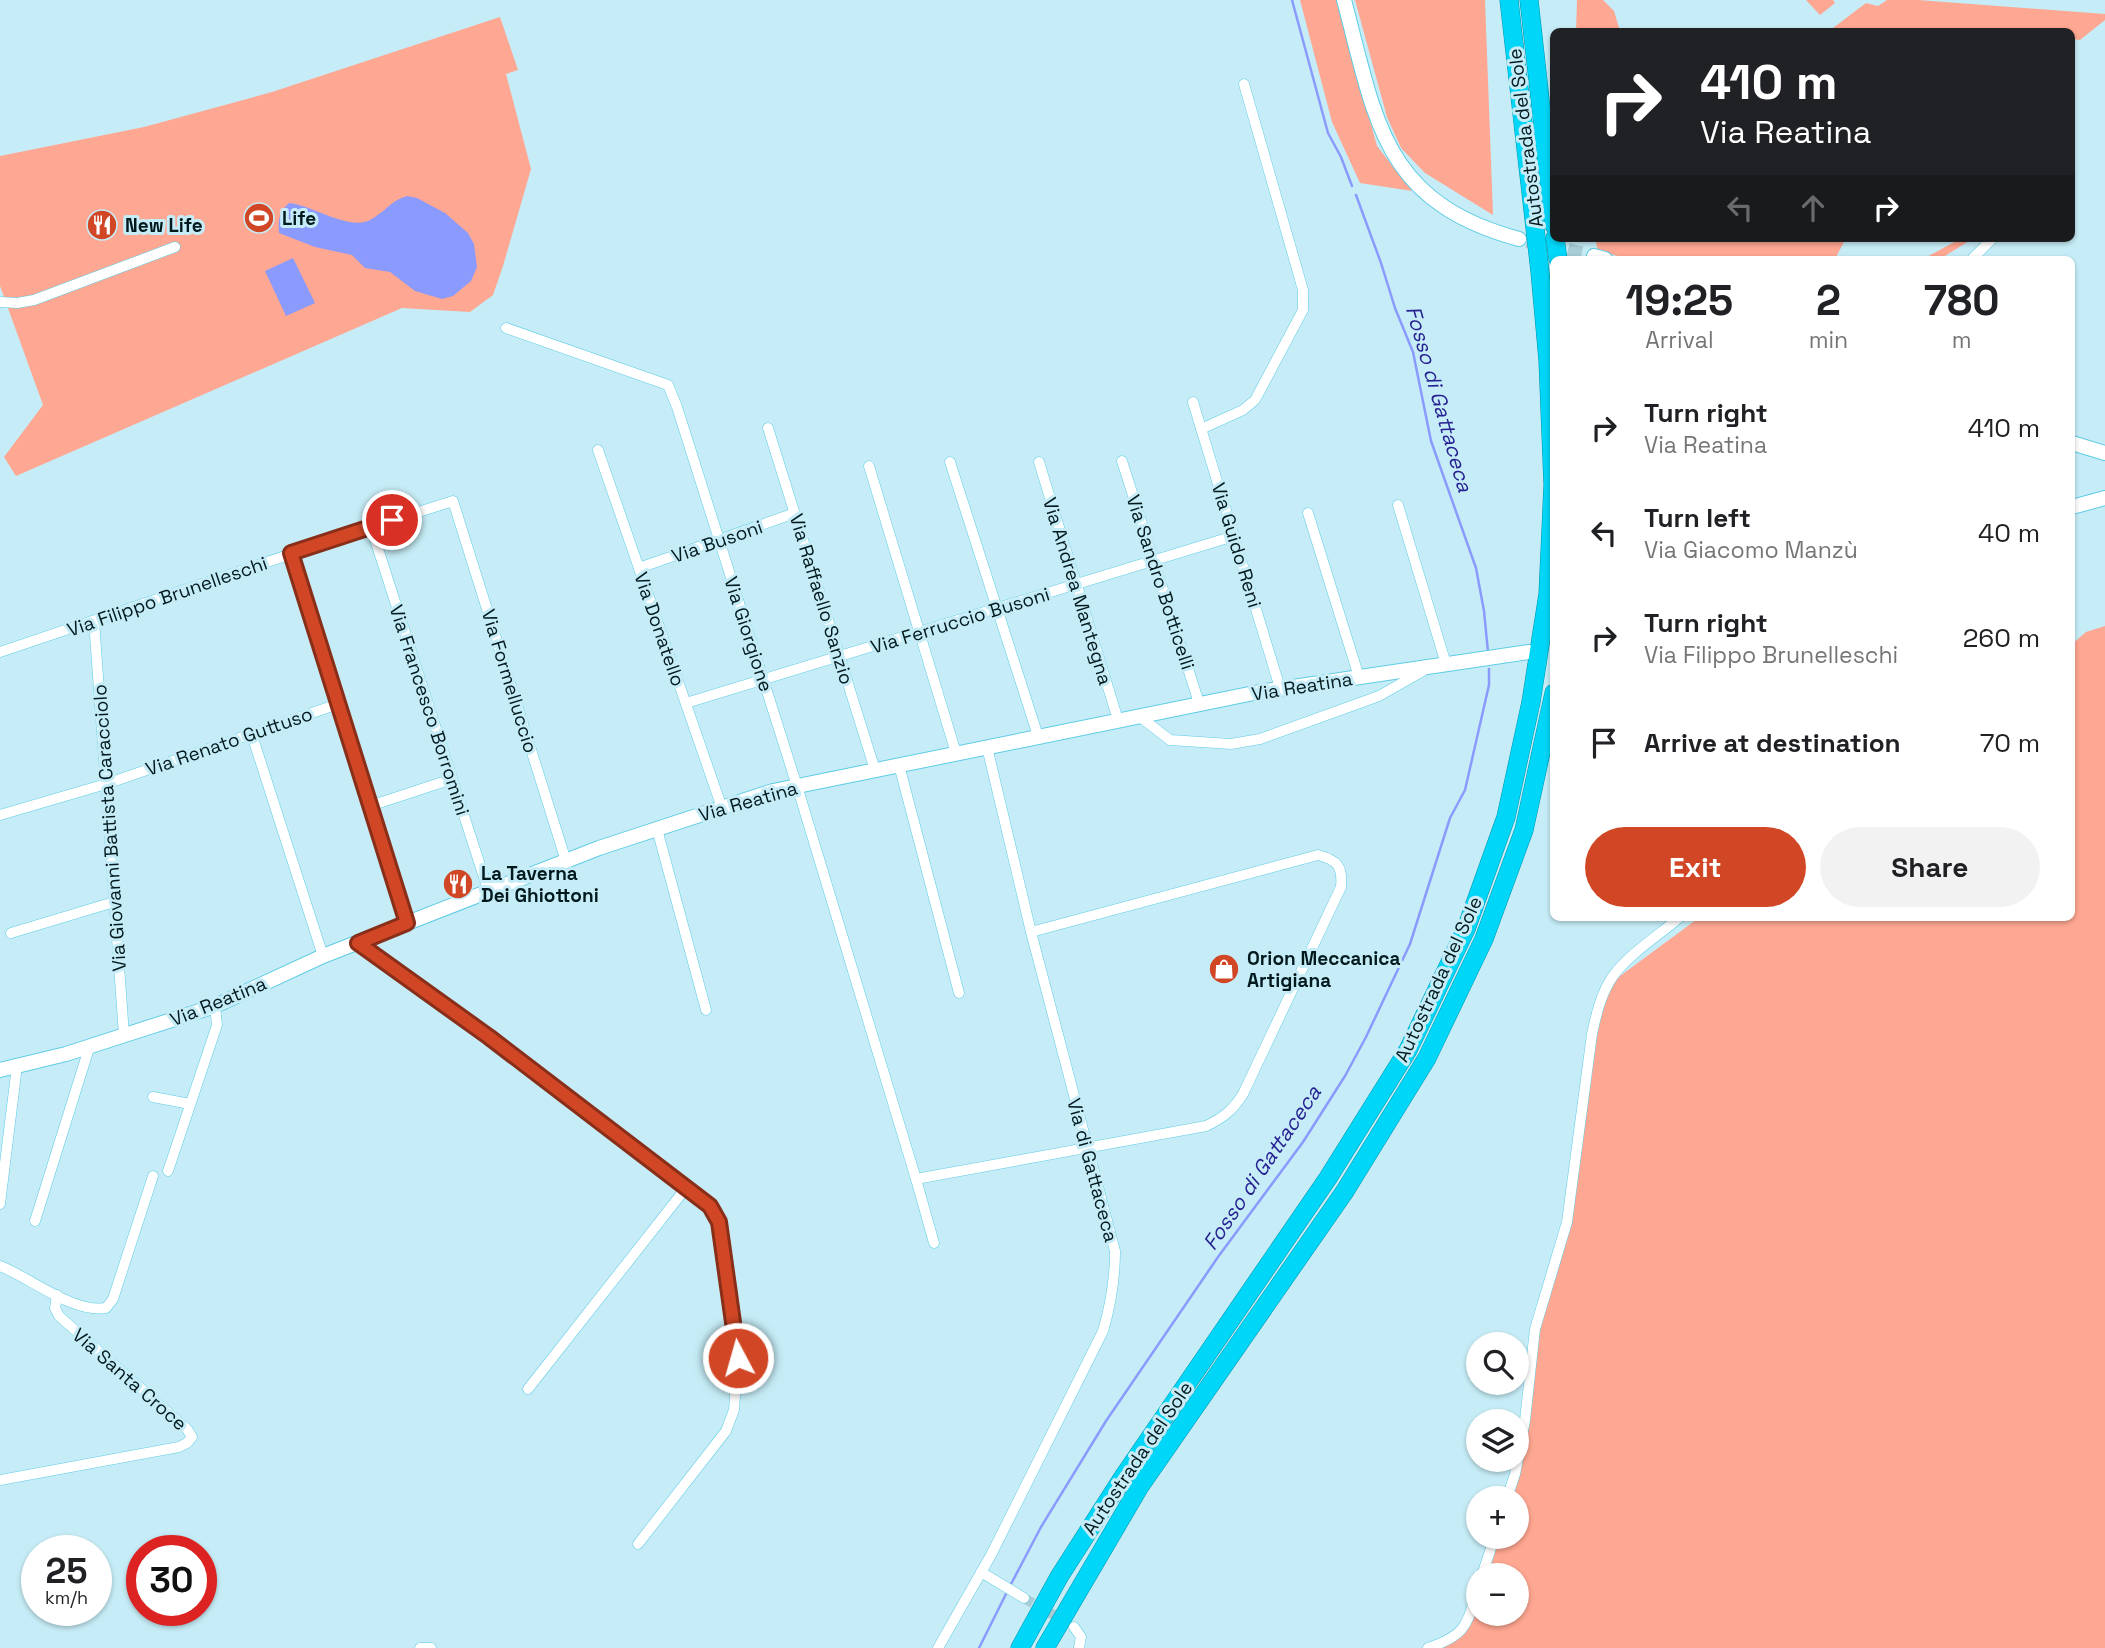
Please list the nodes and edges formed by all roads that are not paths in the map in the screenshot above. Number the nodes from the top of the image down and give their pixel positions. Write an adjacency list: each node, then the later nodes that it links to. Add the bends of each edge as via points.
1 (1344, 0): 6 (street, via 1377,121 1404,171 1462,219)
2 (1508, 0): 13 (highway, Autostrada del Sole, via 1541,272)
3 (1529, 0): 5 (highway, Autostrada del Sole)
4 (1244, 84): 15 (street, via 1303,290 1303,310 1255,400)
5 (1550, 189)
6 (1519, 239)
7 (1989, 242): 9 (street)
8 (175, 247): 10 (street, via 34,300)
9 (1975, 256)
10 (0, 302)
11 (506, 328): 31 (street, Via Giorgione, via 668,386)
12 (1193, 402): 15 (street, Via Guido Reni)
13 (1550, 411)
14 (768, 428): 27 (street, Via Raffaello Sanzio)
15 (1201, 429): 30 (street, Via Guido Reni)
16 (2075, 444): 18 (street)
17 (598, 450): 35 (street, Via Donatello)
18 (2105, 453)
19 (1122, 461): 34 (street, Via Sandro Botticelli)
20 (950, 462): 37 (street)
21 (1039, 462): 36 (street, Via Andrea Mantegna)
22 (869, 466): 39 (street)
23 (2105, 498): 26 (street)
24 (453, 502): 29 (street, Via Filippo Brunelleschi); 67 (street, Via Formelluccio)
25 (1398, 505): 43 (street)
26 (2075, 506)
27 (795, 513): 31 (street, Via Busoni); 42 (street, Via Raffaello Sanzio)
28 (1308, 513): 45 (street)
29 (371, 527): 33 (street, Via Filippo Brunelleschi); 60 (street, Via Francesco Borromini)
30 (1234, 536): 34 (street, Via Ferruccio Busoni); 47 (street, Via Guido Reni)
31 (719, 540): 35 (street, Via Busoni); 46 (street, Via Giorgione)
32 (1550, 550): 106 (highway, Autostrada del Sole, via 1531,702 1506,817 1466,929 1408,1050 1328,1178 1123,1477)
33 (291, 553): 38 (street, Via Filippo Brunelleschi); 48 (street)
34 (1154, 561): 36 (street, Via Ferruccio Busoni); 50 (street, Via Sandro Botticelli)
35 (639, 568): 49 (street, Via Donatello)
36 (1077, 584): 37 (street, Via Ferruccio Busoni); 53 (street, Via Andrea Mantegna)
37 (997, 609): 39 (street, Via Ferruccio Busoni); 55 (street)
38 (94, 621): 40 (street, Via Filippo Brunelleschi); 61 (street, Via Giovanni Battista Caracciolo)
39 (920, 632): 42 (street, Via Ferruccio Busoni); 57 (street)
40 (0, 652)
41 (1529, 652): 43 (street, Via Reatina)
42 (840, 656): 46 (street, Via Ferruccio Busoni); 59 (street, Via Raffaello Sanzio)
43 (1446, 664): 44 (street, Via Reatina)
44 (1430, 667): 45 (street, Via Reatina); 52 (street, via 1379,696 1260,739 1231,744 1170,740)
45 (1359, 677): 47 (street, Via Reatina)
46 (763, 680): 49 (street, Via Ferruccio Busoni); 62 (street, Via Giorgione)
47 (1280, 688): 50 (street, Via Reatina)
48 (338, 704): 54 (street, Via Renato Guttuso); 63 (street)
49 (686, 704): 64 (street, Via Donatello)
50 (1199, 704): 52 (street, Via Reatina)
51 (1550, 711): 107 (highway, Autostrada del Sole, via 1524,830 1484,939 1427,1058 1345,1191 1140,1486)
52 (1139, 716): 53 (street, Via Reatina)
53 (1118, 720): 55 (street, Via Reatina)
54 (251, 732): 61 (street, Via Renato Guttuso); 75 (street)
55 (1038, 736): 56 (street, Via Reatina)
56 (987, 747): 57 (street, Via Reatina); 72 (street, Via di Gattaceca)
57 (956, 753): 58 (street, Via Reatina)
58 (900, 765): 59 (street, Via Reatina); 76 (street)
59 (876, 770): 62 (street, Via Reatina)
60 (452, 779): 63 (street); 68 (street, Via Francesco Borromini)
61 (106, 783): 65 (street, Via Renato Guttuso); 69 (street, Via Giovanni Battista Caracciolo)
62 (797, 786): 64 (street, Via Reatina); 88 (street, Via Giorgione)
63 (370, 806): 71 (street)
64 (722, 808): 66 (street, Via Reatina)
65 (0, 815)
66 (657, 829): 67 (street, Via Reatina); 78 (street)
67 (566, 861): 68 (street, Via Reatina)
68 (489, 893): 71 (street, Via Reatina)
69 (114, 902): 73 (street); 79 (street, Via Giovanni Battista Caracciolo)
70 (1675, 921): 97 (street, via 1612,977 1598,1010 1567,1222 1535,1329 1525,1420)
71 (407, 923): 74 (street, Via Reatina)
72 (1031, 932): 85 (street, Via di Gattaceca); 85 (street, via 1318,855 1329,858 1343,874 1341,887 1236,1106 1206,1126)
73 (11, 933)
74 (358, 943): 75 (street, Via Reatina); 89 (street)
75 (323, 956): 77 (street, Via Reatina)
76 (959, 993)
77 (215, 1006): 79 (street, Via Reatina); 84 (street, via 218,1025)
78 (706, 1010)
79 (124, 1035): 80 (street, Via Reatina)
80 (90, 1045): 81 (street, Via Reatina); 91 (street)
81 (17, 1066): 82 (street, Via Reatina); 90 (street)
82 (0, 1070)
83 (153, 1097): 84 (street)
84 (190, 1104): 86 (street)
85 (1087, 1147): 88 (street); 99 (street, Via di Gattaceca, via 1115,1251 1111,1304 1103,1331)
86 (168, 1171)
87 (153, 1176): 94 (street, via 110,1305 102,1309 83,1306)
88 (916, 1179): 92 (street, Via Giorgione)
89 (686, 1188): 95 (street); 98 (street, via 710,1206 719,1222 737,1345 735,1404 726,1431)
90 (0, 1204)
91 (35, 1220)
92 (934, 1243)
93 (0, 1266): 94 (street)
94 (57, 1295): 96 (street, Via Santa Croce, via 55,1308 60,1316 187,1429 191,1440 179,1447)
95 (528, 1389)
96 (0, 1480)
97 (1511, 1486)
98 (638, 1544)
99 (981, 1572): 100 (street); 105 (street, Via di Gattaceca)
100 (1024, 1598)
101 (1466, 1624): 109 (street, via 1458,1635)
102 (1074, 1627): 108 (street, via 1081,1637)
103 (420, 1648): 104 (street)
104 (431, 1648)
105 (938, 1648)
106 (1020, 1648)
107 (1045, 1648)
108 (1079, 1648)
109 (1428, 1648)

